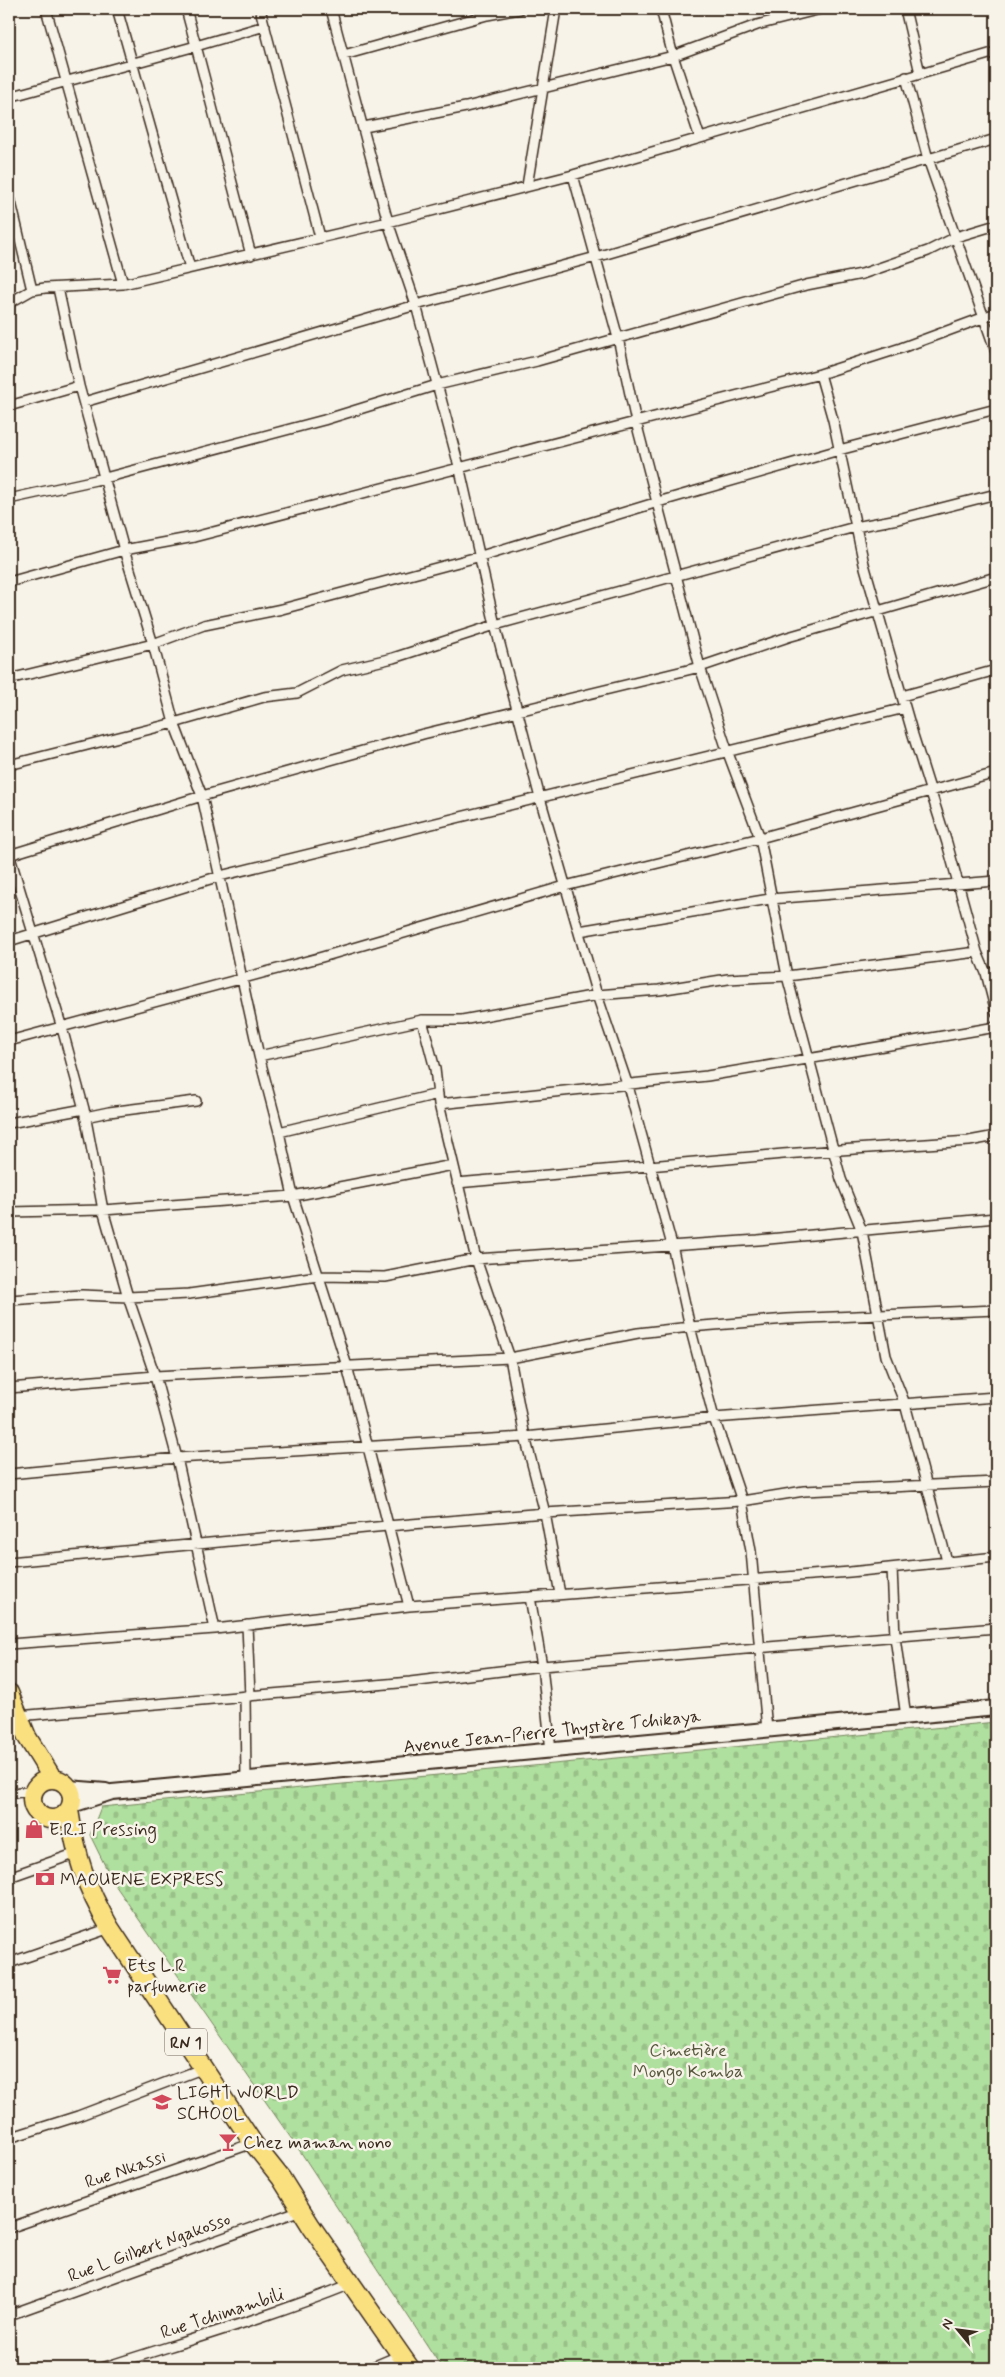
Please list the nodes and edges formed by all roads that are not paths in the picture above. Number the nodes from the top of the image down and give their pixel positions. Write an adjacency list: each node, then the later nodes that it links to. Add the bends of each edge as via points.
1 (46, 9): 20 (street)
2 (117, 9): 17 (street)
3 (186, 9): 13 (street)
4 (260, 9): 12 (street)
5 (331, 9): 15 (street)
6 (520, 9): 11 (street)
7 (556, 9): 21 (street)
8 (661, 9): 16 (street)
9 (820, 9): 16 (street, via 757,25)
10 (905, 9): 18 (street)
11 (486, 12): 15 (street)
12 (266, 26): 13 (street); 32 (street)
13 (196, 46): 17 (street); 34 (street)
14 (996, 52): 18 (street)
15 (344, 55): 23 (street)
16 (674, 56): 21 (street); 24 (street)
17 (132, 65): 20 (street); 36 (street)
18 (920, 73): 19 (street)
19 (906, 78): 24 (street); 26 (street)
20 (66, 81): 22 (street); 37 (street)
21 (542, 88): 23 (street); 28 (street)
22 (9, 97)
23 (364, 127): 30 (street)
24 (700, 138): 27 (street)
25 (996, 139): 26 (street)
26 (928, 159): 33 (street); 35 (street)
27 (573, 175): 28 (street); 35 (street)
28 (527, 186): 30 (street)
29 (9, 194): 39 (street)
30 (388, 222): 32 (street); 41 (street)
31 (996, 225): 33 (street)
32 (320, 237): 34 (street)
33 (956, 238): 43 (street); 44 (street, via 862,274 806,285)
34 (251, 255): 36 (street)
35 (596, 257): 41 (street); 44 (street)
36 (190, 268): 37 (street)
37 (123, 284): 38 (street)
38 (58, 288): 39 (street); 48 (street)
39 (32, 290): 40 (street)
40 (9, 303)
41 (416, 305): 47 (street); 49 (street)
42 (996, 313): 43 (street)
43 (984, 318): 45 (street); 46 (street)
44 (618, 338): 47 (street); 52 (street)
45 (996, 352)
46 (820, 374): 52 (street); 53 (street)
47 (437, 385): 54 (street); 55 (street, via 324,420)
48 (79, 386): 49 (street); 50 (street)
49 (84, 402): 55 (street)
50 (9, 406)
51 (996, 409): 53 (street)
52 (636, 422): 54 (street); 58 (street)
53 (839, 450): 58 (street); 59 (street)
54 (460, 470): 60 (street, via 194,537); 61 (street)
55 (104, 478): 57 (street); 60 (street)
56 (996, 494): 59 (street)
57 (9, 499)
58 (658, 502): 61 (street); 62 (street)
59 (856, 527): 62 (street); 65 (street)
60 (124, 550): 64 (street); 67 (street)
61 (481, 556): 66 (street); 67 (street, via 282,609 204,625)
62 (678, 577): 66 (street); 68 (street)
63 (996, 577): 65 (street)
64 (9, 582)
65 (878, 611): 68 (street); 71 (street)
66 (495, 625): 73 (street); 74 (street, via 393,658 342,670 297,693 264,697)
67 (153, 644): 70 (street); 74 (street)
68 (700, 666): 73 (street); 75 (street)
69 (996, 670): 71 (street)
70 (9, 679)
71 (902, 696): 72 (street)
72 (905, 708): 75 (street); 78 (street)
73 (519, 711): 79 (street, via 423,734); 80 (street)
74 (174, 723): 76 (street); 79 (street)
75 (728, 753): 80 (street); 81 (street)
76 (9, 765)
77 (996, 773): 78 (street)
78 (932, 790): 81 (street); 85 (street)
79 (202, 796): 82 (street); 83 (street)
80 (540, 798): 83 (street); 86 (street)
81 (760, 838): 86 (street); 87 (street)
82 (9, 855): 89 (street)
83 (220, 876): 89 (street); 95 (street)
84 (996, 881): 85 (street)
85 (959, 885): 87 (street); 91 (street)
86 (565, 886): 88 (street); 95 (street)
87 (770, 899): 88 (street); 94 (street)
88 (579, 932): 96 (street)
89 (34, 933): 90 (street); 100 (street)
90 (9, 941)
91 (976, 952): 93 (street); 94 (street)
92 (996, 972): 93 (street)
93 (986, 973): 97 (street)
94 (787, 976): 96 (street, via 728,979 659,990); 103 (street)
95 (242, 977): 100 (street); 102 (street)
96 (597, 995): 98 (street, via 472,1018); 104 (street)
97 (996, 1012)
98 (422, 1020): 102 (street); 105 (street, via 435,1068)
99 (996, 1027): 103 (street)
100 (62, 1028): 101 (street); 108 (street)
101 (9, 1041)
102 (259, 1056): 110 (street)
103 (811, 1060): 104 (street); 112 (street)
104 (628, 1086): 107 (street); 114 (street)
105 (438, 1094): 107 (street); 110 (street)
106 (196, 1101): 108 (street)
107 (439, 1104): 113 (street)
108 (84, 1113): 109 (street); 117 (street)
109 (9, 1123)
110 (279, 1132): 116 (street)
111 (996, 1136): 112 (street)
112 (834, 1152): 114 (street); 120 (street)
113 (453, 1165): 115 (street); 116 (street)
114 (651, 1167): 115 (street); 121 (street)
115 (457, 1183): 122 (street)
116 (293, 1196): 117 (street); 123 (street)
117 (103, 1210): 118 (street); 124 (street)
118 (9, 1212)
119 (996, 1218): 120 (street)
120 (862, 1231): 121 (street); 127 (street)
121 (672, 1245): 122 (street); 128 (street)
122 (476, 1260): 123 (street, via 385,1276); 129 (street)
123 (318, 1276): 124 (street, via 188,1294); 130 (street)
124 (128, 1297): 125 (street, via 82,1295); 131 (street)
125 (9, 1300)
126 (996, 1310): 127 (street)
127 (878, 1317): 128 (street, via 787,1319); 134 (street, via 886,1356)
128 (690, 1327): 129 (street, via 638,1333); 135 (street)
129 (510, 1358): 130 (street); 136 (street)
130 (347, 1366): 131 (street); 137 (street)
131 (155, 1376): 132 (street); 138 (street)
132 (9, 1388)
133 (996, 1397): 134 (street)
134 (905, 1404): 135 (street); 141 (street)
135 (714, 1418): 136 (street); 142 (street)
136 (525, 1437): 137 (street); 143 (street)
137 (367, 1445): 138 (street); 144 (street)
138 (177, 1458): 139 (street); 145 (street)
139 (9, 1474)
140 (996, 1482): 141 (street)
141 (927, 1486): 142 (street, via 804,1491); 147 (street)
142 (742, 1502): 143 (street); 150 (street)
143 (545, 1513): 144 (street); 151 (street)
144 (387, 1526): 145 (street); 153 (street)
145 (197, 1545): 148 (street); 156 (street)
146 (996, 1557): 147 (street)
147 (947, 1561): 149 (street)
148 (9, 1562)
149 (892, 1568): 150 (street); 157 (street)
150 (754, 1580): 151 (street); 159 (street)
151 (560, 1594): 152 (street)
152 (530, 1597): 153 (street); 160 (street)
153 (409, 1606): 154 (street)
154 (247, 1626): 156 (street); 161 (street)
155 (996, 1628): 157 (street)
156 (215, 1629): 158 (street)
157 (895, 1638): 159 (street); 164 (street)
158 (9, 1644)
159 (759, 1649): 160 (street); 165 (street)
160 (542, 1666): 161 (street, via 410,1682); 167 (street)
161 (248, 1696): 162 (street); 169 (street)
162 (12, 1705): 166 (highway)
163 (996, 1708): 164 (street, Avenue Jean-Pierre Thystère Tchikaya)
164 (906, 1718): 165 (street, Avenue Jean-Pierre Thystère Tchikaya)
165 (767, 1730): 167 (street, Avenue Jean-Pierre Thystère Tchikaya)
166 (27, 1737): 168 (highway); 170 (highway)
167 (551, 1750): 169 (street, Avenue Jean-Pierre Thystère Tchikaya)
168 (53, 1779): 170 (highway, via 43,1781); 172 (highway, via 64,1783)
169 (246, 1780): 172 (street, Avenue Jean-Pierre Thystère Tchikaya, via 112,1792)
170 (35, 1790): 171 (street); 173 (highway, via 33,1804)
171 (9, 1794)
172 (70, 1801): 173 (highway, via 58,1819); 174 (highway, RN 1)
173 (43, 1818): 174 (highway, RN 1)
174 (76, 1852): 175 (street); 176 (highway, RN 1, via 92,1897)
175 (9, 1877)
176 (110, 1928): 177 (street); 178 (highway, RN 1)
177 (9, 1963)
178 (204, 2068): 179 (street, via 78,2116); 180 (highway, RN 1)
179 (9, 2138)
180 (253, 2143): 181 (highway, RN 1, via 281,2178); 182 (street, Rue Nkassi)
181 (300, 2210): 183 (highway, RN 1); 184 (street, Rue L Gilbert Ngakosso)
182 (9, 2228)
183 (351, 2284): 186 (highway, RN 1); 188 (street, Rue Tchimambili, via 268,2315)
184 (9, 2314)
185 (9, 2361): 187 (street)
186 (406, 2362): 189 (street)
187 (11, 2368)
188 (102, 2368)
189 (370, 2368)

